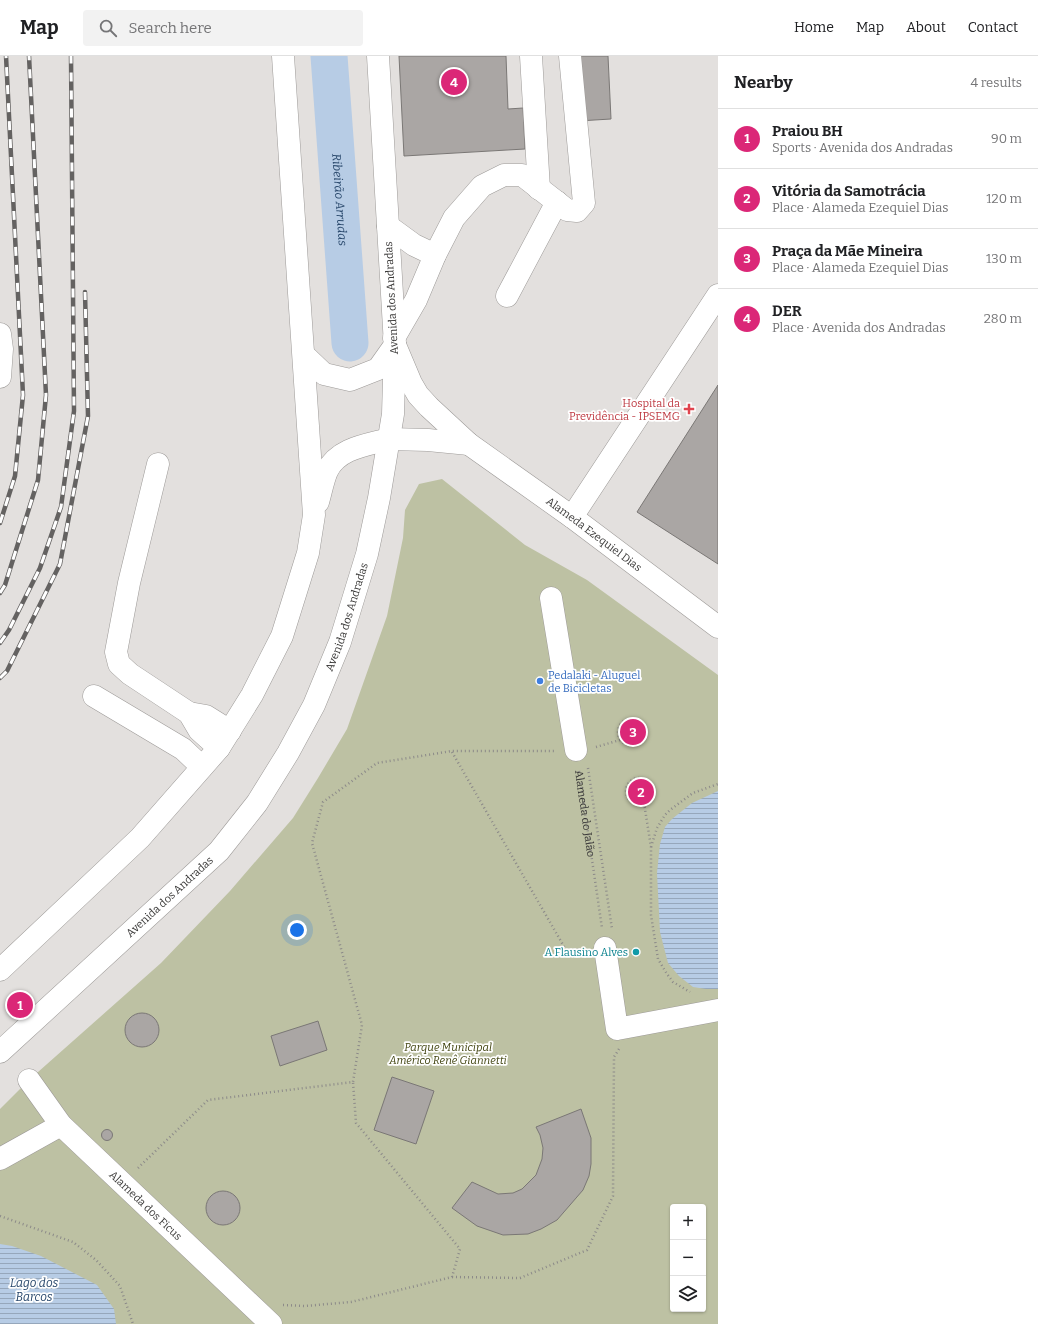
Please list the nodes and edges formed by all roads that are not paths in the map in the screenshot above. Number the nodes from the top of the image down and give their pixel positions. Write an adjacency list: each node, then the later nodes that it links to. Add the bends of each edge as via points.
1 (284, 56): 13 (main road)
2 (378, 56): 7 (main road, Avenida dos Andradas)
3 (531, 56): 5 (main road)
4 (570, 56): 6 (main road, via 584,203 577,211 567,210)
5 (540, 189): 6 (main road); 8 (main road, via 522,176 504,175 482,186 454,218)
6 (557, 202): 9 (main road)
7 (388, 226): 8 (main road, via 414,245); 12 (main road, Avenida dos Andradas)
8 (435, 255): 12 (main road)
9 (507, 296)
10 (718, 296): 19 (main road)
11 (0, 334): 14 (main road)
12 (394, 342): 13 (main road, via 378,370 350,380 324,374); 15 (main road, Avenida dos Andradas); 16 (main road, Alameda Ezequiel Dias, via 418,395)
13 (304, 355): 18 (main road)
14 (0, 377)
15 (390, 439): 16 (main road, Alameda Ezequiel Dias); 18 (main road, Alameda Ezequiel Dias, via 353,449 339,456 327,471); 29 (main road, Avenida dos Andradas, via 367,554 340,642 314,705 257,803 219,851)
16 (468, 444): 19 (main road, Alameda Ezequiel Dias)
17 (158, 464): 23 (main road, via 129,583 116,652 119,664 130,674 189,713 206,716)
18 (314, 515): 23 (main road, via 308,553 282,636 252,695)
19 (572, 517): 21 (main road, Alameda Ezequiel Dias)
20 (551, 598): 24 (main road)
21 (718, 627)
22 (94, 696): 25 (main road, via 183,749)
23 (224, 739): 25 (main road)
24 (582, 758)
25 (202, 767): 27 (main road, via 140,838)
26 (608, 940): 28 (main road, via 619,1037)
27 (0, 970)
28 (718, 1010)
29 (0, 1052)
30 (29, 1080): 31 (main road, Alameda dos Ficus)
31 (61, 1124): 32 (main road); 33 (main road, Alameda dos Ficus)
32 (0, 1160)
33 (249, 1303): 34 (main road); 35 (main road, Alameda dos Ficus)
34 (258, 1324)
35 (271, 1324)

